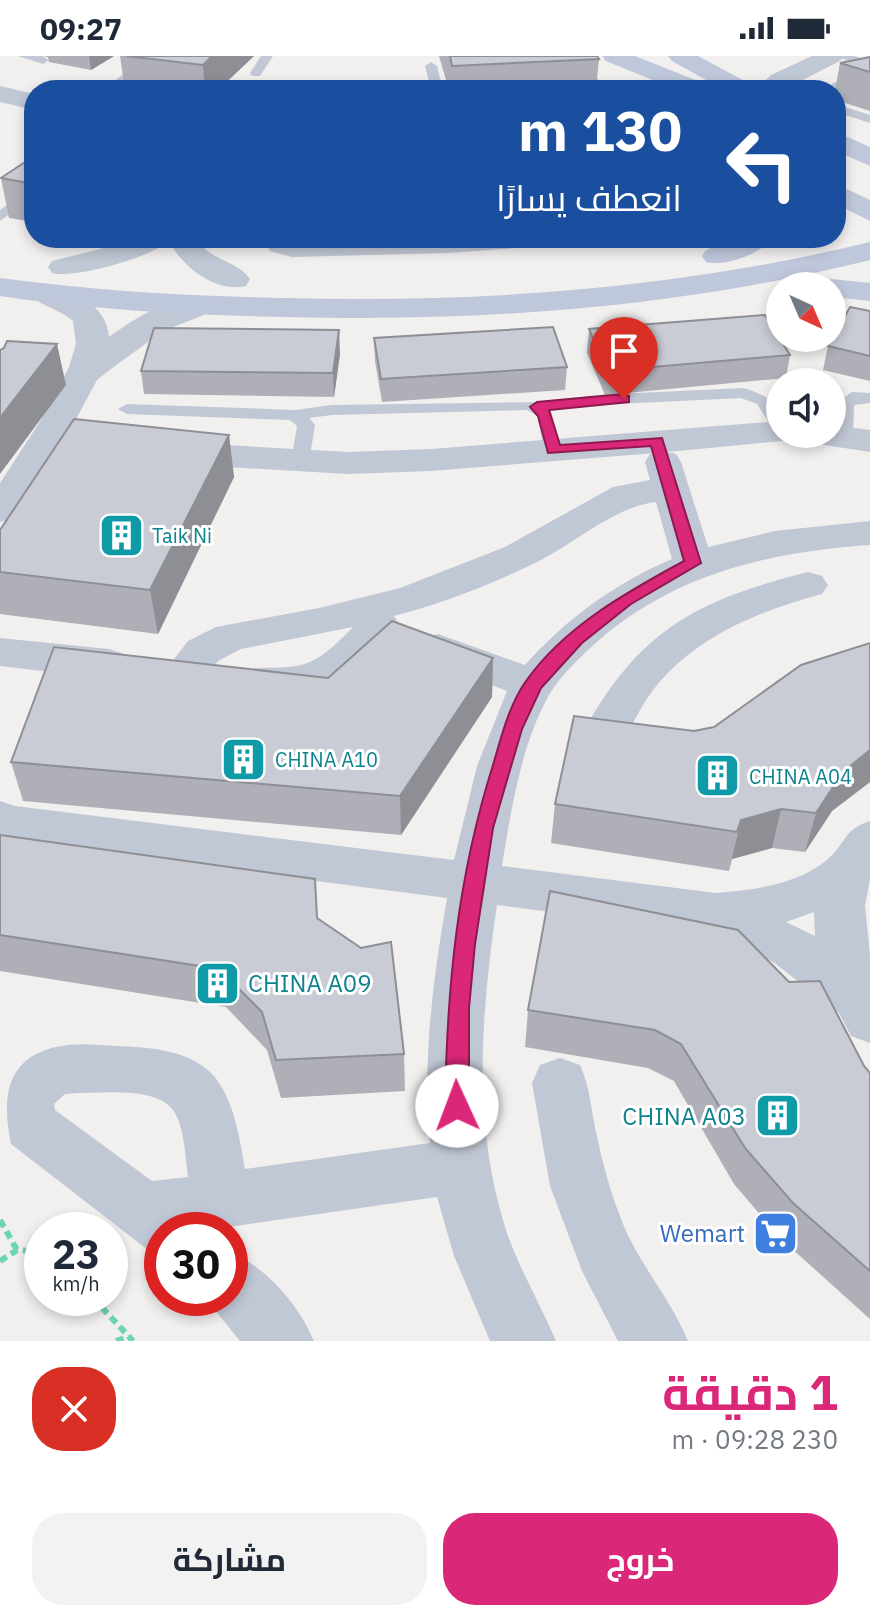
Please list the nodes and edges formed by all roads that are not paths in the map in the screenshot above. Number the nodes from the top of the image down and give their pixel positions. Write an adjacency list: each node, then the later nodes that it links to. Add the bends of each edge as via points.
1 (24, 56): 9 (lane)
2 (154, 56): 13 (lane)
3 (267, 56): 12 (lane)
4 (540, 56): 15 (lane)
5 (680, 56): 18 (street)
6 (832, 56): 19 (street)
7 (842, 56): 11 (lane)
8 (621, 58): 16 (street); 17 (street)
9 (43, 60)
10 (431, 66): 14 (lane)
11 (870, 66): 20 (lane)
12 (256, 73)
13 (122, 80)
14 (434, 80)
15 (592, 80)
16 (655, 80)
17 (675, 80)
18 (724, 80)
19 (780, 80)
20 (845, 80)
21 (0, 94): 22 (street)
22 (24, 100)
23 (846, 111): 24 (lane)
24 (870, 119)
25 (846, 134): 26 (street)
26 (870, 140)
27 (846, 145): 28 (street)
28 (870, 158)
29 (846, 175): 30 (street)
30 (870, 189)
31 (24, 198): 34 (lane)
32 (846, 198): 33 (street)
33 (870, 212)
34 (0, 217)
35 (870, 223): 36 (street)
36 (846, 229)
37 (130, 248): 47 (street)
38 (188, 248): 46 (street, via 203,264)
39 (275, 248): 40 (lane)
40 (462, 248)
41 (735, 248): 44 (street)
42 (759, 248): 44 (street)
43 (870, 251): 48 (street)
44 (717, 256): 46 (street, via 495,279)
45 (0, 258): 47 (street)
46 (235, 279): 47 (street)
47 (54, 280): 50 (street); 53 (street); 54 (street, via 89,320 94,340)
48 (738, 280): 49 (street); 53 (street, via 482,306)
49 (766, 282)
50 (0, 287)
51 (846, 289): 52 (street)
52 (870, 292)
53 (198, 306): 54 (street, via 141,328)
54 (86, 373): 63 (street)
55 (870, 398): 56 (lane, via 852,397)
56 (846, 402)
57 (766, 405): 58 (lane, via 743,393)
58 (537, 407): 60 (lane); 64 (lane, via 545,414)
59 (127, 409): 60 (lane)
60 (295, 415): 65 (lane, via 306,425)
61 (766, 433): 62 (street)
62 (657, 441): 64 (street); 66 (street)
63 (43, 446): 65 (street); 67 (street)
64 (553, 450): 65 (street, via 401,462)
65 (300, 462)
66 (670, 489): 69 (street); 72 (street, via 626,495 519,556)
67 (0, 511)
68 (870, 533): 69 (street, via 787,540)
69 (693, 563): 71 (street)
70 (808, 585): 73 (street, via 726,611)
71 (625, 600): 73 (street); 76 (street, via 576,639)
72 (366, 620): 75 (street, via 231,637 203,651); 75 (street, via 329,672 304,682); 76 (street)
73 (680, 637): 77 (street, via 643,670)
74 (0, 652): 75 (street)
75 (186, 672)
76 (533, 685): 80 (street, via 496,776)
77 (606, 732)
78 (3, 822): 80 (street)
79 (860, 853): 81 (street, via 834,881 792,901); 82 (street, via 841,890 839,940)
80 (475, 884): 81 (street); 84 (street, via 458,1008 455,1077)
81 (716, 913): 82 (street, via 791,947)
82 (863, 1008)
83 (560, 1083): 89 (street, via 575,1176)
84 (461, 1166): 85 (street); 91 (street, via 481,1242)
85 (221, 1199): 86 (street, via 203,1113 186,1085 154,1072 67,1069 35,1083 26,1098 31,1126); 87 (street)
86 (145, 1212)
87 (181, 1212)
88 (248, 1303): 90 (street)
89 (638, 1335)
90 (282, 1341)
91 (524, 1341)

